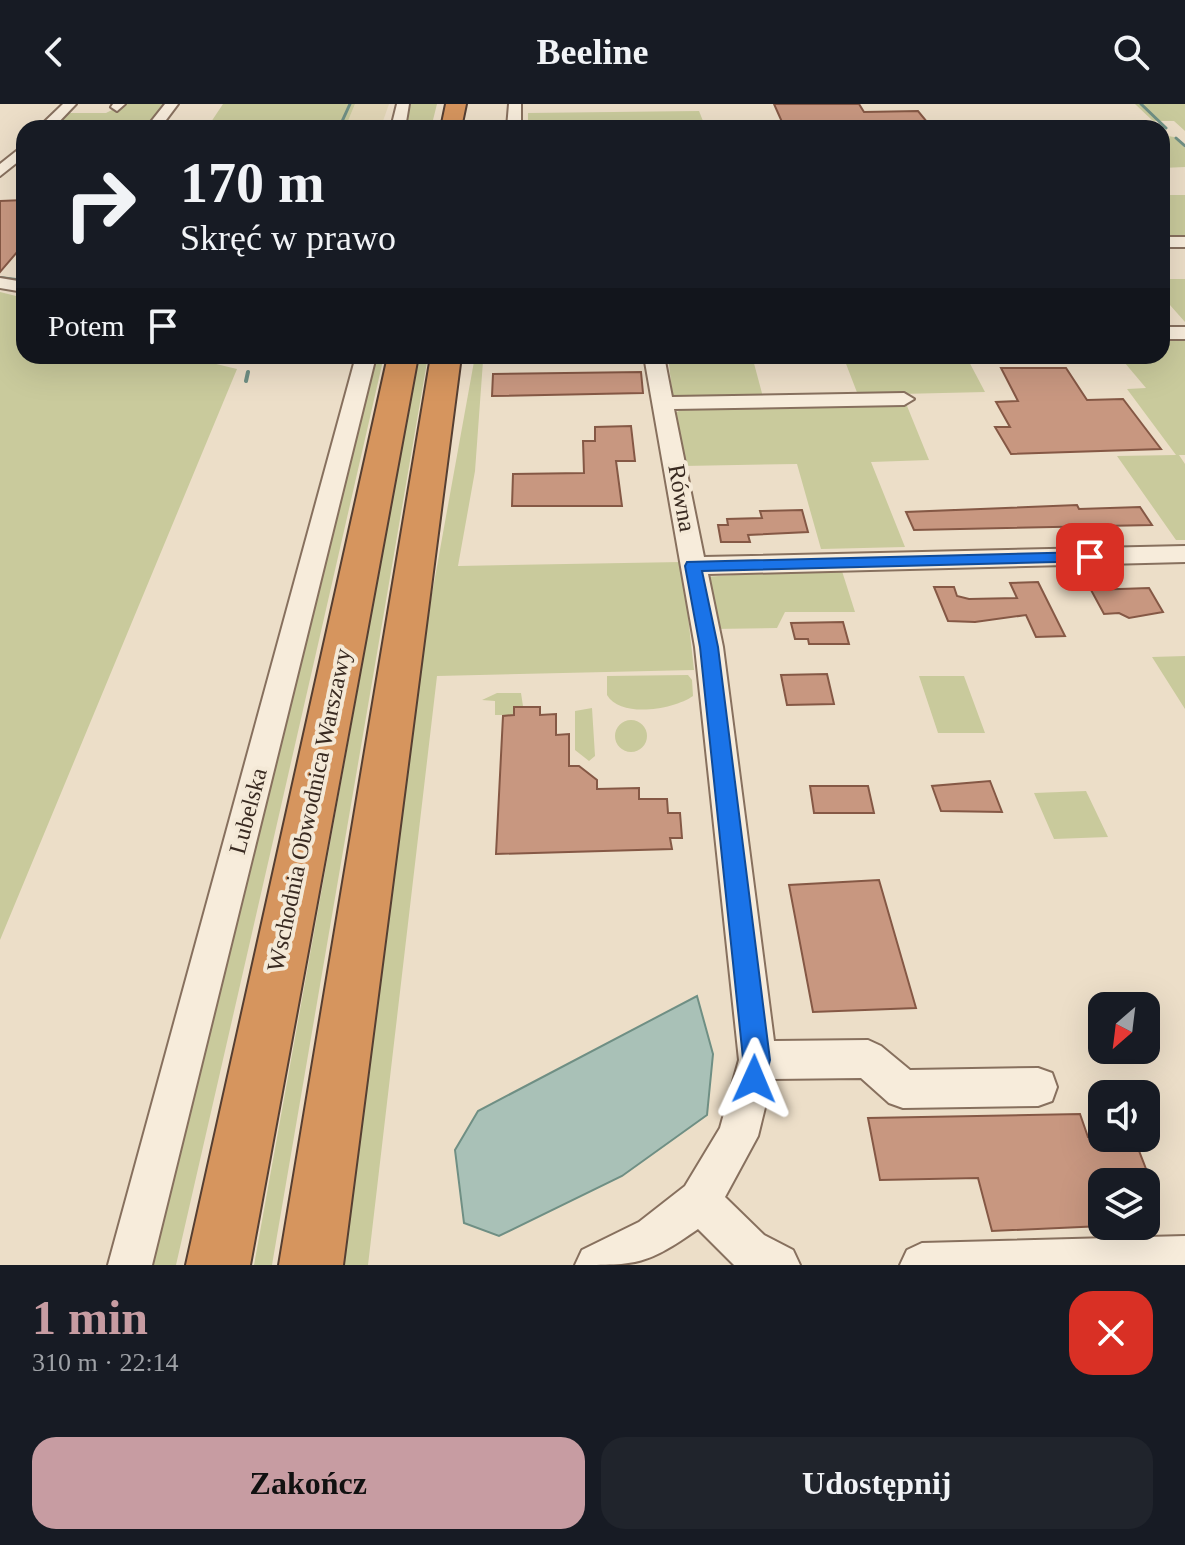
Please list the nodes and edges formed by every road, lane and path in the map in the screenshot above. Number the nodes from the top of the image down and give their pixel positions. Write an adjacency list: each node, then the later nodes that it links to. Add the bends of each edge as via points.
1 (70, 104): 3 (street)
2 (172, 104): 4 (street)
3 (53, 120)
4 (159, 120)
5 (16, 157): 6 (street)
6 (0, 172)
7 (364, 364): 19 (street, Lubelska)
8 (401, 364): 20 (highway, Wschodnia Obwodnica Warszawy)
9 (445, 364): 21 (highway)
10 (656, 364): 12 (street, Równa)
11 (904, 399): 12 (street)
12 (665, 403): 14 (street, Równa)
13 (1185, 554): 14 (street)
14 (693, 566): 15 (street, Równa, via 709,647)
15 (758, 1060): 16 (street, via 868,1059 903,1089); 17 (street, Równa, via 738,1136)
16 (1038, 1087)
17 (700, 1201): 22 (street, via 654,1237); 23 (street, via 749,1250)
18 (1185, 1258): 24 (street)
19 (130, 1265)
20 (218, 1265)
21 (311, 1265)
22 (597, 1265)
23 (778, 1265)
24 (922, 1265)

